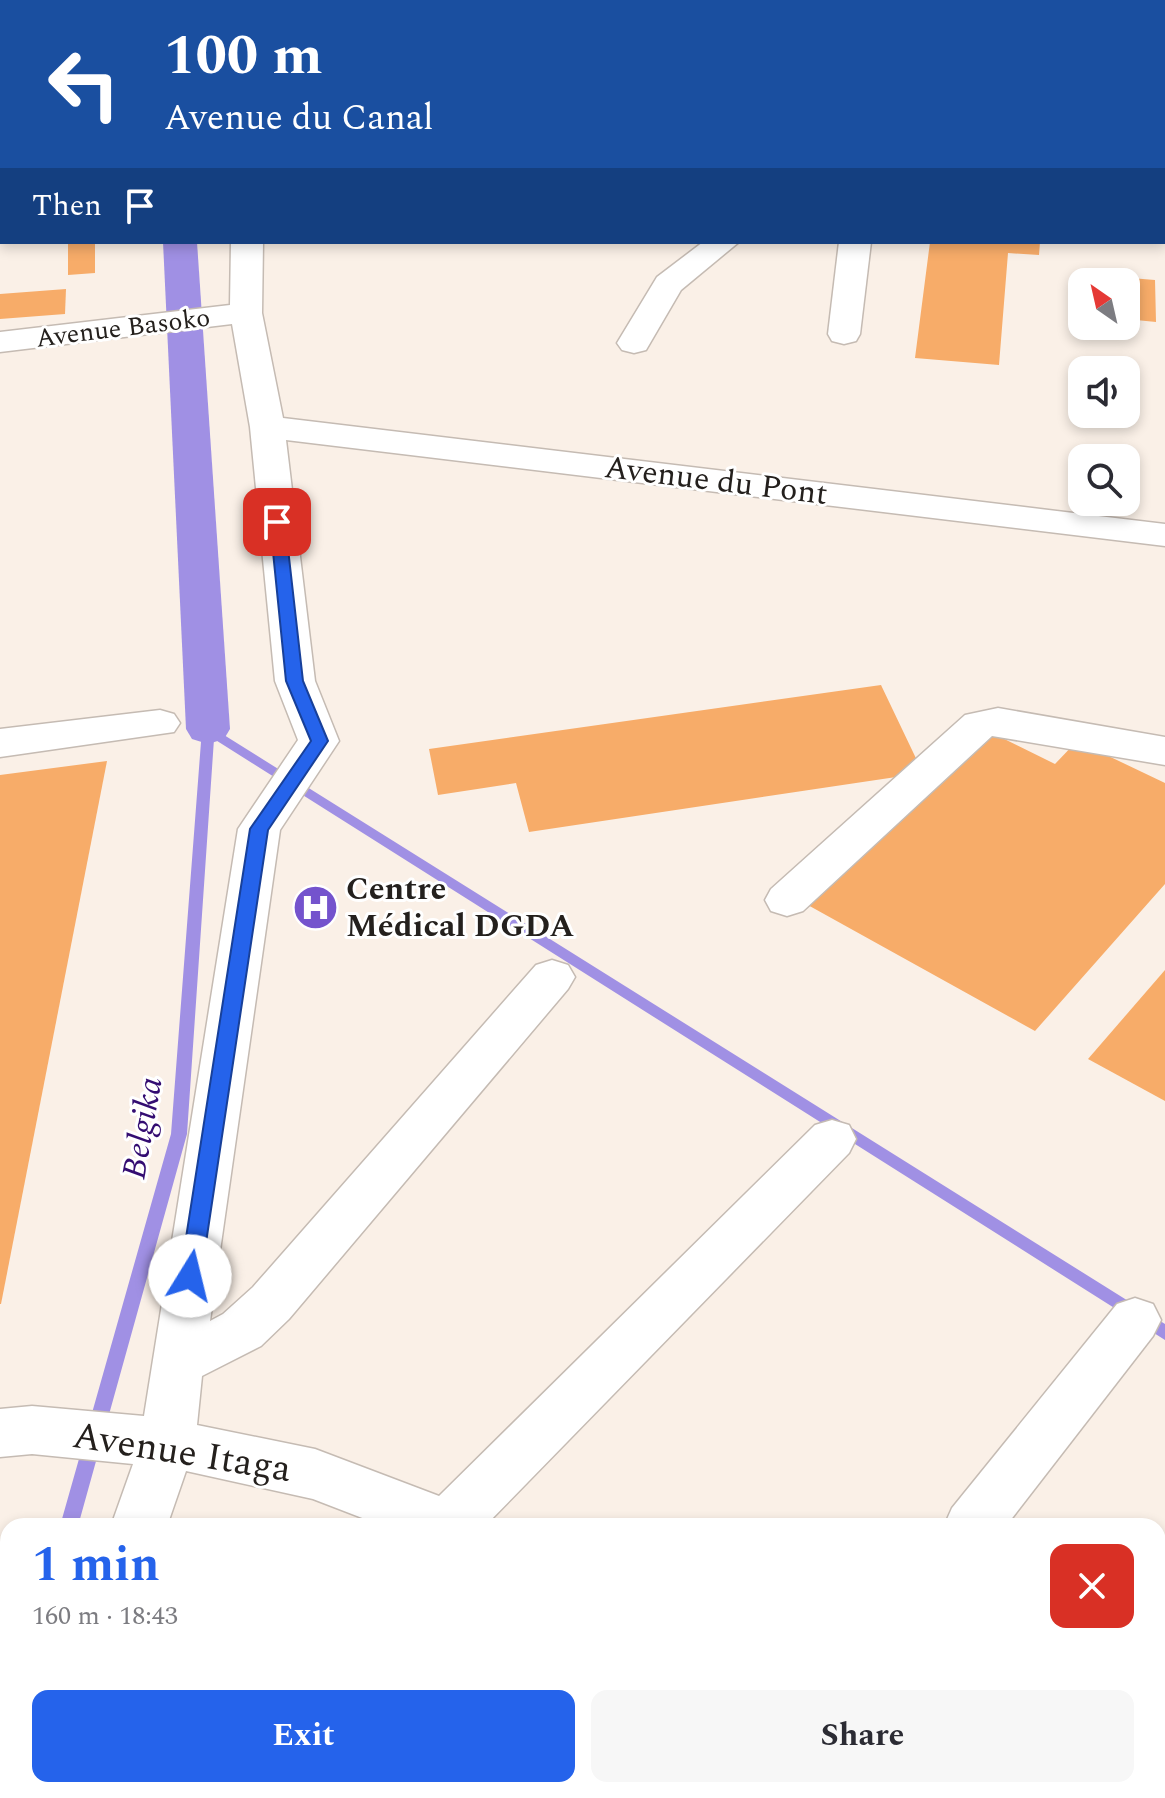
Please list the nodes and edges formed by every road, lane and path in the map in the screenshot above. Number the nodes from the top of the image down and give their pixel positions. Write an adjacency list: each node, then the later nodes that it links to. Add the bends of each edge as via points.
1 (247, 244): 4 (street)
2 (720, 244): 7 (street, via 668,284)
3 (855, 244): 5 (street)
4 (233, 315): 6 (street, Avenue Basoko); 8 (street)
5 (844, 334)
6 (0, 342)
7 (634, 343)
8 (267, 427): 9 (street, Avenue du Pont); 17 (street, via 295,681 319,741 259,829)
9 (1165, 535)
10 (160, 723): 11 (street)
11 (0, 743)
12 (1165, 751): 13 (street, via 998,721 979,725)
13 (787, 900)
14 (552, 977): 17 (street, via 271,1303 242,1330)
15 (832, 1139): 22 (street)
16 (1135, 1320): 23 (street)
17 (177, 1363): 19 (street)
18 (16, 1432): 19 (street, Avenue Itaga)
19 (150, 1442): 20 (street); 21 (street, Avenue Itaga, via 315,1474)
20 (140, 1518)
21 (428, 1518)
22 (457, 1518)
23 (978, 1518)

